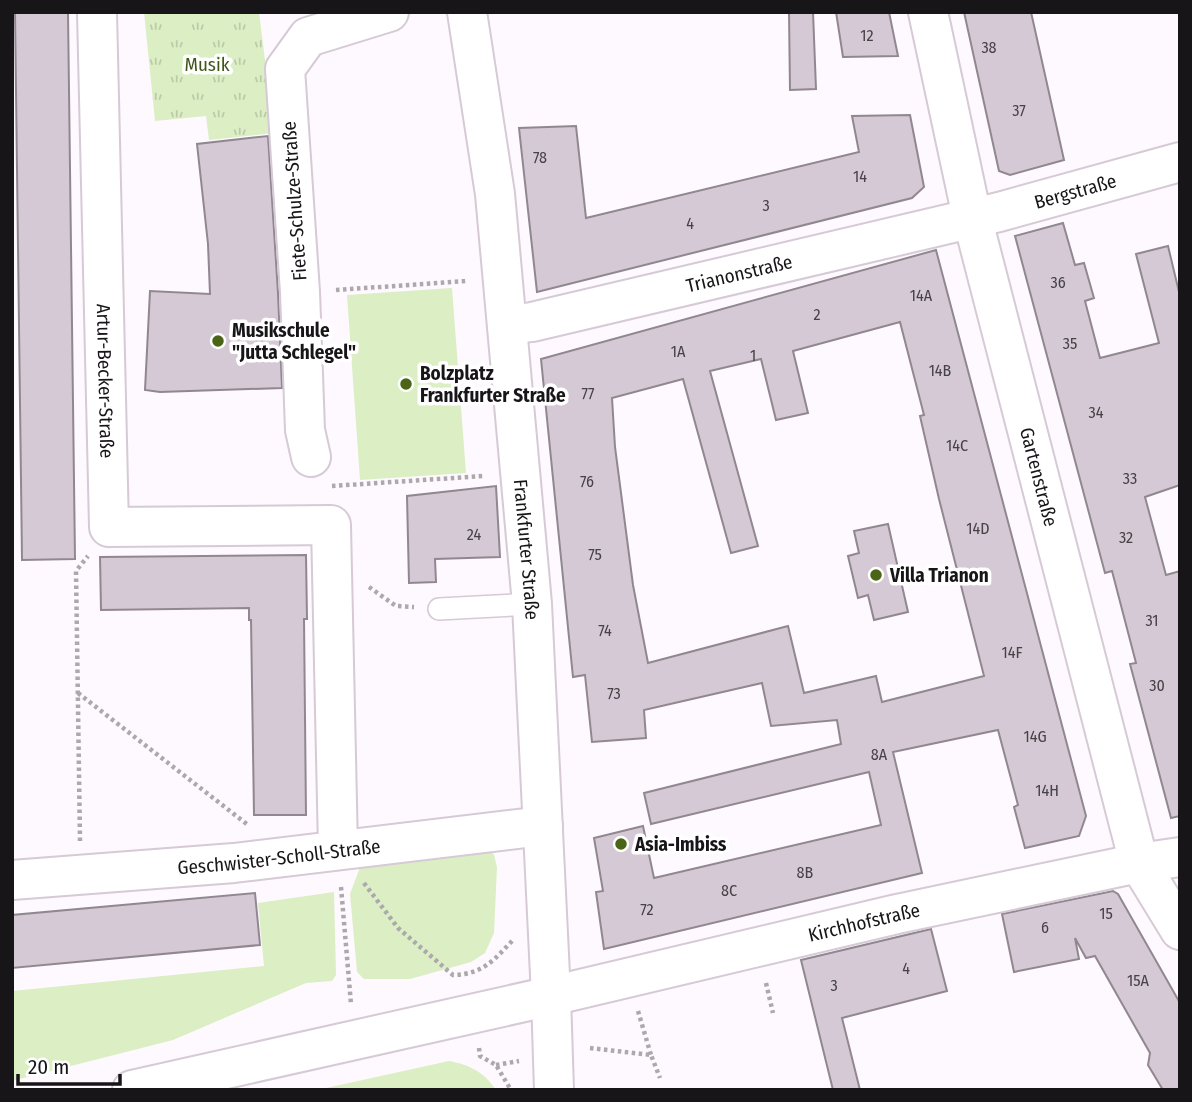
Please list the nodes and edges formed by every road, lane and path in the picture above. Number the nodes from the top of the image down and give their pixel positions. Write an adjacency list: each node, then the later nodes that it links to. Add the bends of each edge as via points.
1 (97, 12): 19 (street, Artur-Becker-Straße, via 109,527 331,525)
2 (389, 12): 5 (street, Fiete-Schulze-Straße)
3 (467, 12): 8 (street, Frankfurter Straße)
4 (928, 12): 7 (street, Gartenstraße)
5 (301, 24): 9 (street, Fiete-Schulze-Straße, via 285,69)
6 (1180, 162): 7 (street, Bergstraße)
7 (972, 217): 10 (street, Trianonstraße); 22 (street, Gartenstraße)
8 (503, 279): 9 (path); 10 (street, Frankfurter Straße)
9 (300, 292): 11 (street, Fiete-Schulze-Straße, via 305,430)
10 (507, 325): 12 (street, Frankfurter Straße)
11 (311, 457): 12 (path, via 330,486)
12 (520, 474): 15 (street, Frankfurter Straße)
13 (76, 571): 17 (path)
14 (360, 580): 16 (path, via 396,606)
15 (532, 604): 16 (lane); 18 (street, Frankfurter Straße)
16 (439, 609)
17 (78, 693): 20 (path); 23 (path)
18 (543, 826): 19 (street, Geschwister-Scholl-Straße); 27 (street, Frankfurter Straße)
19 (338, 849): 20 (street, Geschwister-Scholl-Straße); 26 (path, via 398,928 453,975 471,974); 29 (path)
20 (287, 856): 23 (street, Geschwister-Scholl-Straße)
21 (1180, 857): 22 (street, Kirchhofstraße)
22 (1139, 863): 25 (street, Gartenstraße); 27 (street, Kirchhofstraße, via 897,914)
23 (80, 875): 24 (street, Geschwister-Scholl-Straße)
24 (12, 880)
25 (1180, 930)
26 (513, 940)
27 (551, 996): 29 (street); 36 (street, Frankfurter Straße)
28 (638, 1008): 31 (path)
29 (354, 1040): 34 (street)
30 (584, 1048): 31 (path)
31 (650, 1055): 33 (path)
32 (480, 1056): 35 (path, via 496,1065)
33 (660, 1078)
34 (132, 1090)
35 (511, 1090)
36 (554, 1090)

